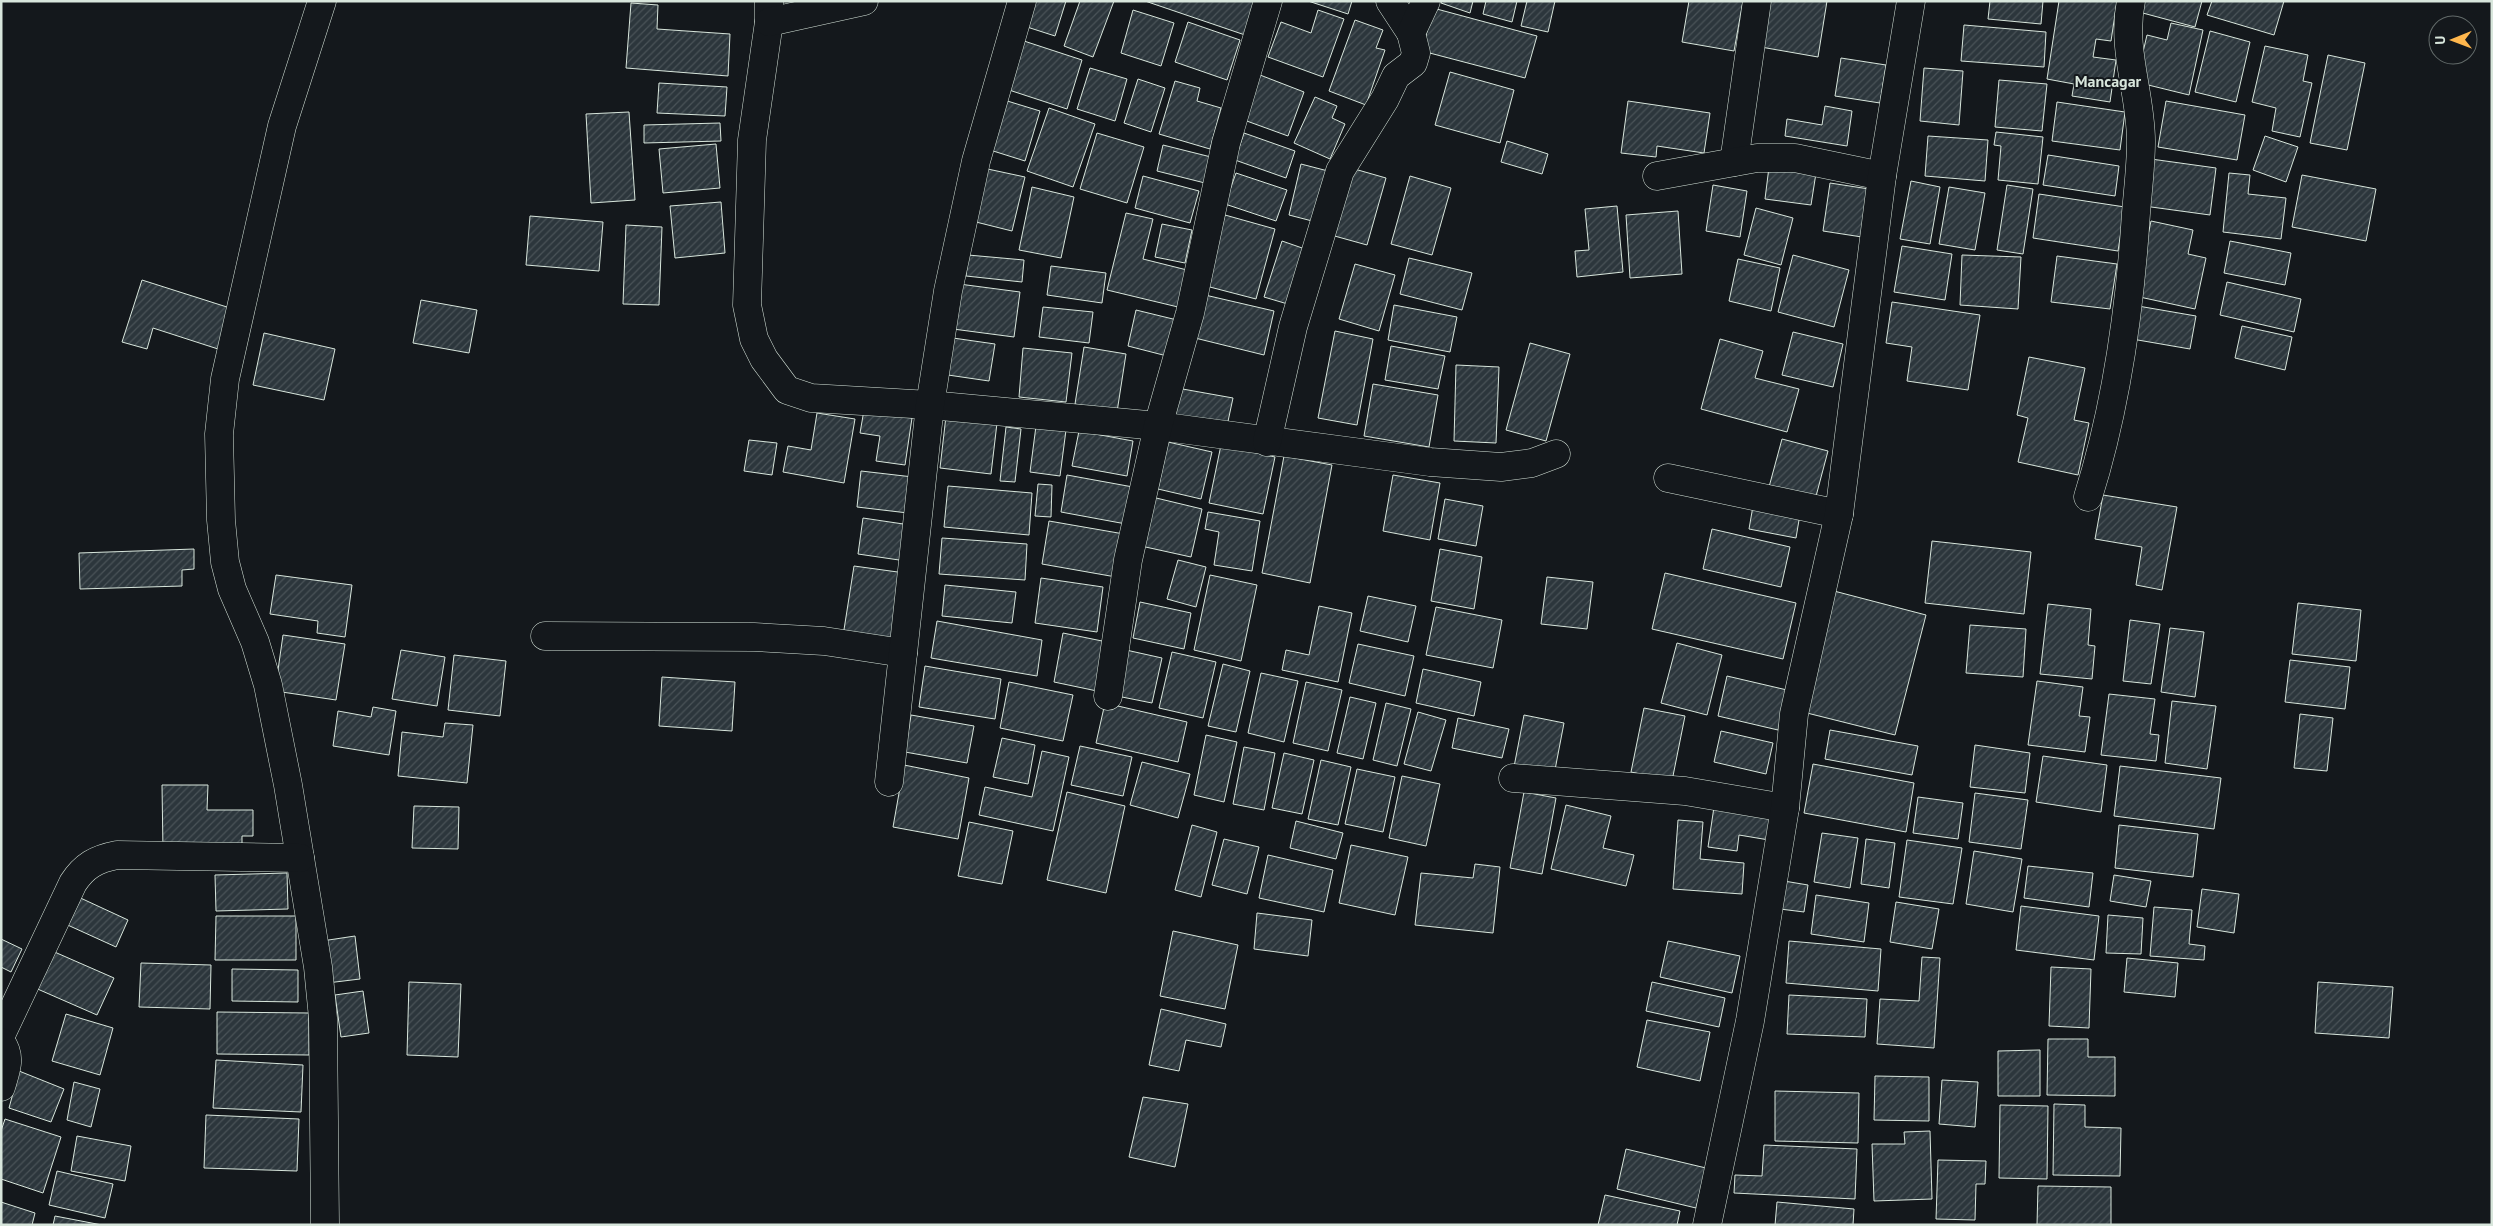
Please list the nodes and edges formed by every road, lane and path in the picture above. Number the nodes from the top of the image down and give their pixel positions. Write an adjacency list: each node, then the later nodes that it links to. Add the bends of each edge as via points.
1 (322, 1): 28 (street, via 282,126 225,379 219,434 225,562 268,685)
2 (864, 1): 10 (street)
3 (1022, 1): 15 (street, via 976,161 948,291)
4 (1268, 1): 16 (street, via 1226,143 1190,313)
5 (1390, 1): 11 (street)
6 (1426, 1): 11 (street)
7 (1757, 1): 12 (street)
8 (2131, 1): 20 (street, via 2128,42 2141,139 2133,261 2114,392 2103,449)
9 (1910, 7): 14 (street)
10 (769, 12): 15 (street, via 752,140 747,305 754,339 787,390 811,398)
11 (1411, 33): 17 (street, via 1416,53 1340,171 1293,327)
12 (1735, 156): 13 (street); 14 (street, via 1795,158)
13 (1657, 176)
14 (1882, 176): 21 (street)
15 (930, 405): 16 (street); 23 (street)
16 (1158, 426): 17 (street); 24 (street, via 1128,560)
17 (1267, 442): 18 (street, via 1430,462 1501,467 1532,463)
18 (1556, 454)
19 (1668, 478): 21 (street)
20 (2088, 497)
21 (1839, 514): 27 (street, via 1794,714)
22 (545, 636): 23 (street, via 754,637 824,641)
23 (903, 653): 26 (street)
24 (1108, 696)
25 (1513, 778): 27 (street, via 1685,791)
26 (889, 782)
27 (1785, 808): 33 (street, via 1750,1021)
28 (300, 858): 29 (street, via 117,855 94,861 82,869 73,883); 32 (street, via 323,1018)
29 (1, 1035)
30 (1, 1042): 31 (street, via 8,1060)
31 (1, 1087)
32 (325, 1225)
33 (1707, 1225)

